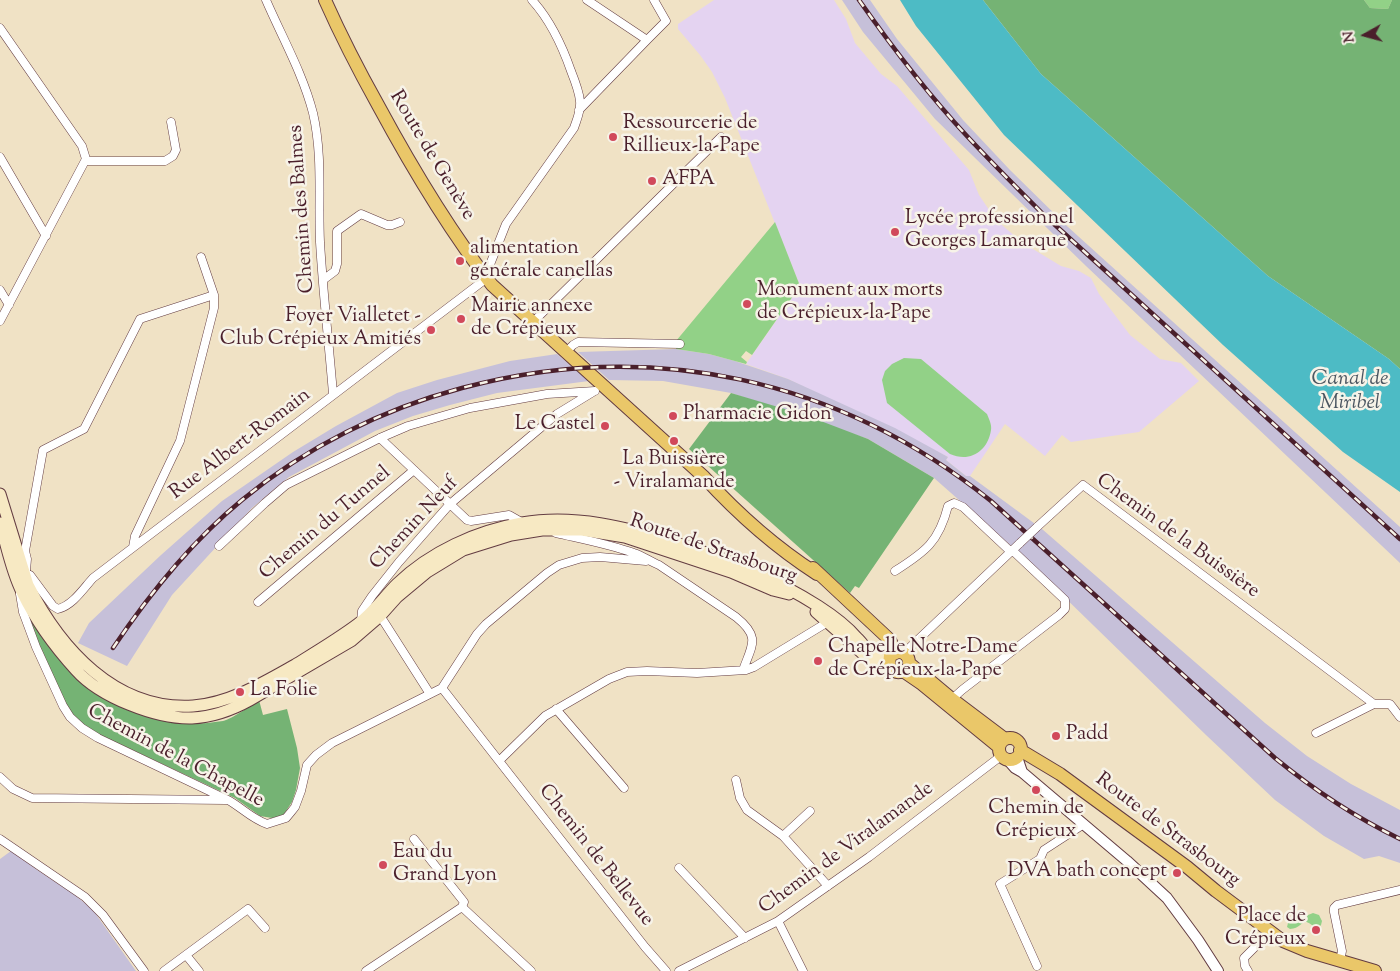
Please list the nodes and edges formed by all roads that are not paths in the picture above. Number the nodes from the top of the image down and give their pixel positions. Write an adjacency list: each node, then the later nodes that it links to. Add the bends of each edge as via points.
1 (266, 0): 17 (street, Chemin des Balmes, via 303,82 313,113 318,140)
2 (325, 0): 16 (main road, Route de Genève, via 399,145)
3 (532, 0): 8 (street, via 554,29 562,46 576,84)
4 (587, 0): 7 (street)
5 (654, 0): 7 (street, via 666,21)
6 (0, 28): 12 (street, via 82,146)
7 (648, 40): 8 (street)
8 (579, 110): 16 (street, via 574,128 506,224)
9 (171, 122): 12 (street, via 176,150 165,161)
10 (721, 137): 22 (street)
11 (0, 157): 14 (street)
12 (85, 161): 14 (street)
13 (400, 222): 17 (street, via 387,225 361,214 337,231 337,264)
14 (46, 236): 20 (street)
15 (201, 257): 19 (street)
16 (487, 278): 22 (main road, Route de Genève); 26 (street, Rue Albert-Romain)
17 (323, 280): 26 (street, Chemin des Balmes)
18 (0, 290): 20 (street)
19 (214, 295): 35 (street, via 214,308 180,440 135,536); 39 (street, via 140,319 84,429 43,450 25,551 27,559)
20 (9, 305): 21 (street)
21 (0, 321)
22 (533, 322): 24 (main road, Route de Genève)
23 (680, 344): 24 (street, via 578,342)
24 (566, 352): 25 (main road, Route de Genève)
25 (598, 388): 27 (street, via 470,408 408,426); 30 (street, Chemin Neuf, via 557,414); 45 (main road, Route de Genève, via 802,556 817,574 890,640)
26 (333, 394): 35 (street, Rue Albert-Romain)
27 (380, 438): 28 (street); 34 (street, via 286,485)
28 (414, 470): 30 (street); 41 (street, Chemin du Tunnel)
29 (0, 494): 39 (main road, Route de Strasbourg)
30 (450, 504): 32 (street, via 467,520 509,515); 44 (street, Chemin Neuf, via 372,596 362,611)
31 (0, 523): 39 (main road, Route de Strasbourg)
32 (523, 523): 42 (main road, Route de Strasbourg, via 473,537 435,555 403,579); 43 (main road, Route de Strasbourg, via 565,521 616,526 691,547 784,586 801,595)
33 (542, 530): 37 (street, via 636,554); 42 (main road, Route de Strasbourg, via 511,535 463,550 426,572); 43 (main road, Route de Strasbourg, via 582,530 624,537 676,552 773,590 792,594)
34 (219, 546)
35 (133, 548): 39 (street, Rue Albert-Romain, via 93,578 63,608 53,606 30,575)
36 (1011, 551): 38 (street, via 963,507 954,503 948,506 934,540 923,553); 45 (street, Chemin de la Buissière); 49 (street, via 1065,600 1065,609); 50 (street, Chemin de la Buissière, bridge, via 1083,485)
37 (648, 561): 46 (street, via 659,565 745,624 751,631 753,643); 47 (street, via 600,557 559,565 486,624)
38 (895, 571)
39 (21, 574): 40 (main road, Route de Strasbourg); 44 (main road, Route de Strasbourg, via 53,626 87,667 124,692 166,704 194,706 255,688)
40 (21, 590): 42 (main road, Route de Strasbourg, via 76,671 103,692 130,705 178,718 195,718 233,709 351,640); 59 (street, Chemin de la Chapelle, via 20,601 36,647 70,717 98,738)
41 (258, 602)
42 (378, 612): 44 (main road, Route de Strasbourg); 48 (street)
43 (830, 619): 45 (main road, Route de Strasbourg, via 871,661 876,664); 46 (street, via 754,667)
44 (361, 622)
45 (898, 661): 49 (main road, Route de Genève); 54 (main road, Route de Genève)
46 (743, 670): 51 (street, via 627,672)
47 (442, 688): 48 (street, Chemin de la Chapelle); 55 (street)
48 (430, 694): 59 (street, Chemin de la Chapelle, via 332,743 316,755 307,764 301,792 286,818 267,824 260,822)
49 (952, 699): 54 (main road, Route de Genève)
50 (1374, 704): 52 (street, Chemin de la Buissière, via 1390,704); 53 (street)
51 (556, 709): 55 (street); 58 (street)
52 (1400, 717)
53 (1316, 733)
54 (1008, 752): 61 (street, via 1015,768); 66 (street, Chemin de Viralamande); 71 (main road, Route de Strasbourg, via 1060,774)
55 (499, 761): 81 (street, Chemin de Bellevue)
56 (0, 777): 59 (street, via 13,789 32,798)
57 (736, 780): 62 (street, via 740,798 748,810)
58 (624, 788)
59 (228, 800)
60 (810, 811): 62 (street)
61 (1084, 824): 75 (street, via 1044,850 1040,859 1000,884); 84 (street, via 1167,898)
62 (783, 836): 66 (street)
63 (0, 839): 76 (street, via 85,897 103,914)
64 (414, 839): 68 (street, via 464,902)
65 (679, 868): 72 (street)
66 (828, 886): 69 (street, Chemin de Viralamande)
67 (1400, 890): 74 (street, via 1334,908 1342,951)
68 (462, 906): 79 (street); 80 (street)
69 (778, 921): 72 (street, Chemin de Viralamande); 83 (street)
70 (265, 928): 73 (street, via 248,909)
71 (1270, 932): 74 (main road, Route de Strasbourg, via 1291,946); 85 (street, via 1244,958)
72 (745, 938): 82 (street, Chemin de Viralamande)
73 (186, 955): 77 (street); 78 (street)
74 (1340, 961): 86 (main road, Route de Strasbourg)
75 (1037, 966)
76 (144, 971)
77 (164, 971)
78 (199, 971)
79 (366, 971)
80 (531, 971)
81 (666, 971)
82 (679, 971)
83 (803, 971)
84 (1218, 971)
85 (1248, 971)
86 (1375, 971)

